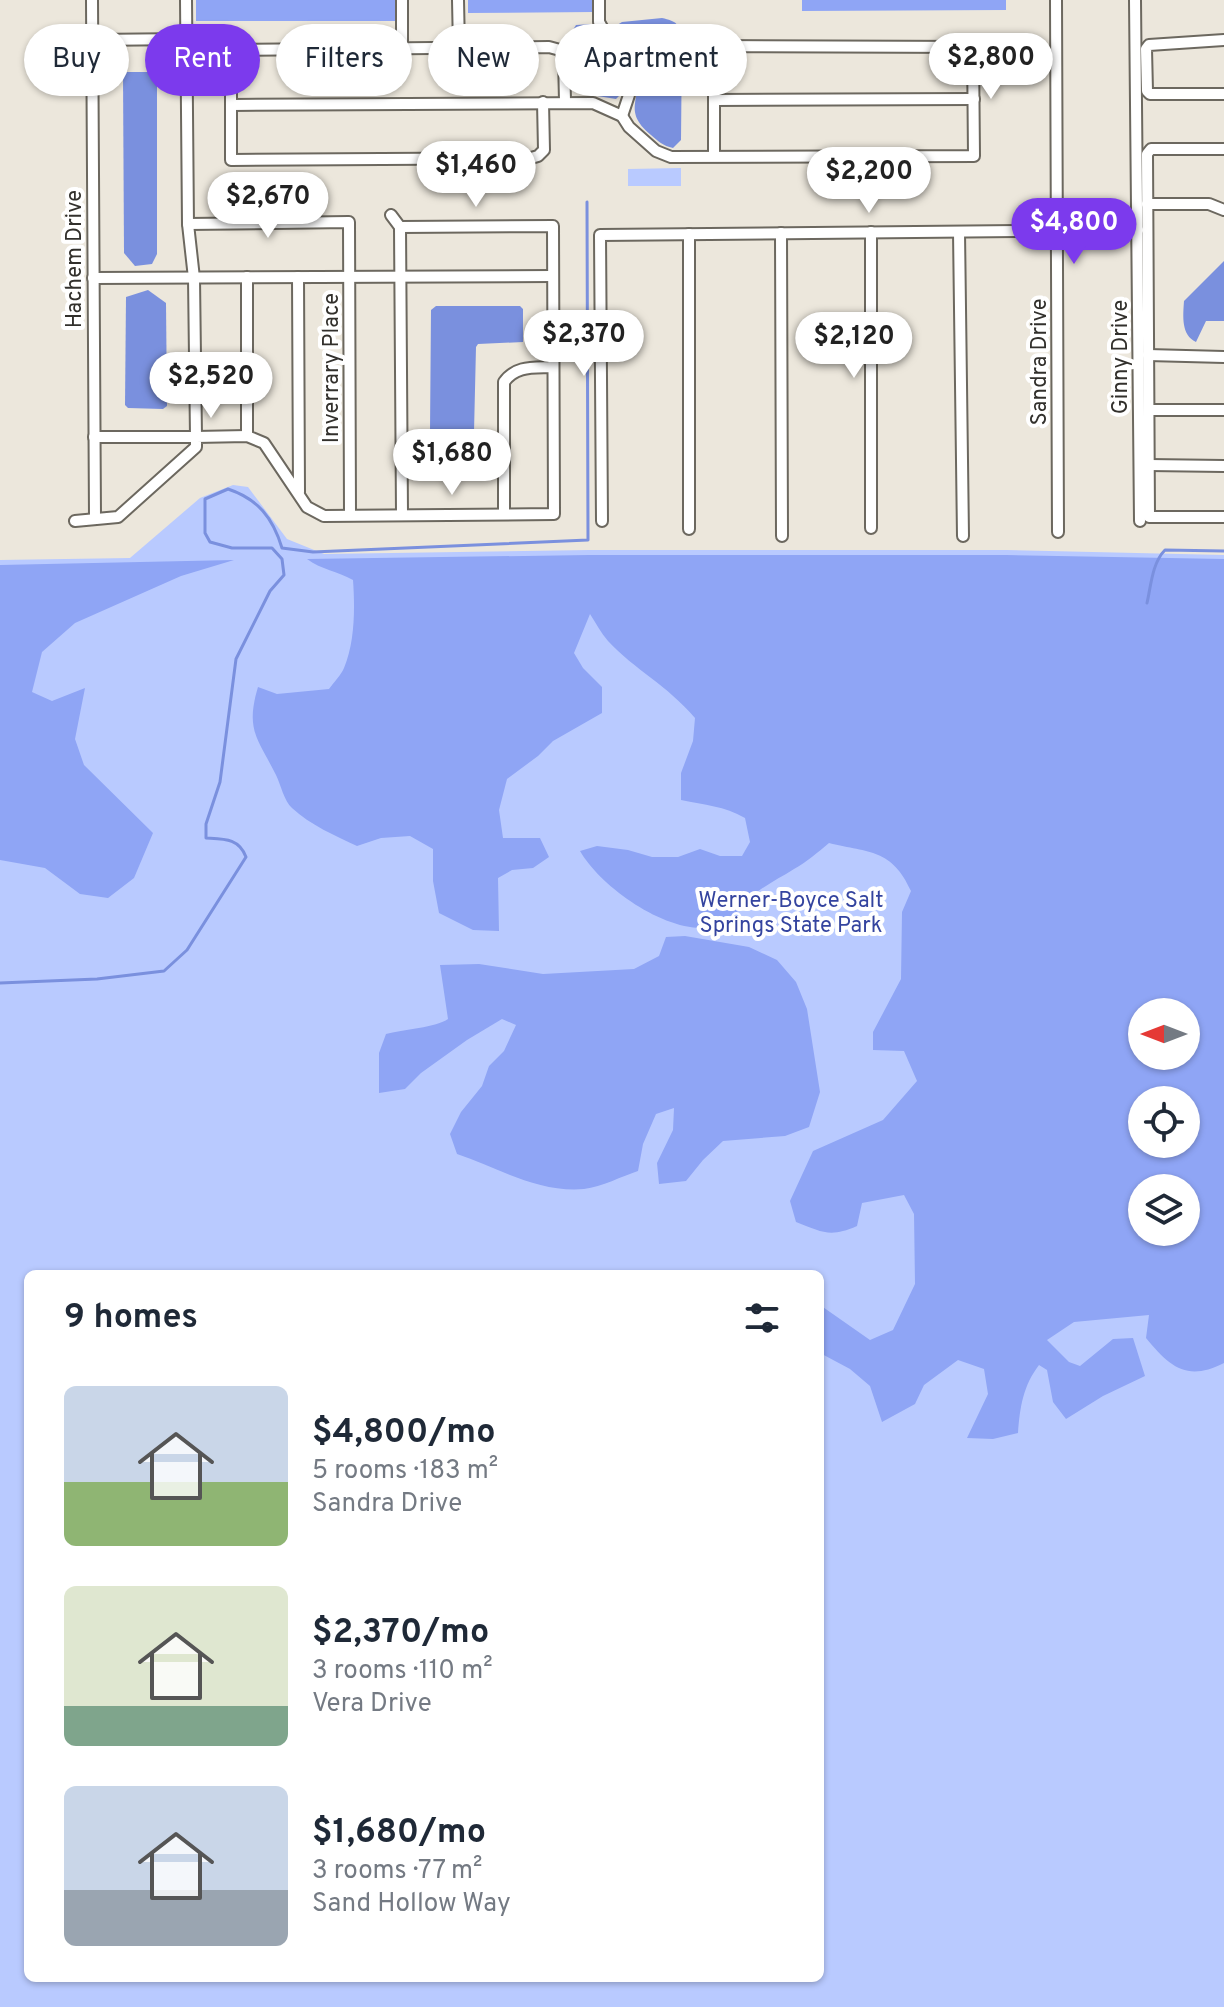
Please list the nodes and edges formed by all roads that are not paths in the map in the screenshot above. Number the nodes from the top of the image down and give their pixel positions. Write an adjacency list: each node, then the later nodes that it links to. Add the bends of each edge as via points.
1 (92, 0): 8 (street, Hachem Drive)
2 (186, 0): 9 (street)
3 (402, 0): 10 (street)
4 (458, 0): 11 (street)
5 (599, 0): 23 (street, via 599,22 630,83)
6 (1056, 0): 32 (street, Sandra Drive)
7 (1135, 0): 31 (street, Ginny Drive)
8 (92, 24)
9 (187, 24)
10 (402, 24)
11 (458, 24)
12 (1224, 40): 15 (street, via 1147,46 1148,93)
13 (539, 47): 20 (street, via 560,50 564,58)
14 (276, 49): 22 (street, via 231,50)
15 (1224, 94)
16 (92, 96): 42 (street, Hachem Drive)
17 (187, 96): 29 (street)
18 (974, 99): 19 (street); 19 (street, via 973,47 714,46); 25 (street, via 974,156)
19 (714, 100): 25 (street)
20 (565, 101): 21 (street); 23 (street, via 593,103)
21 (543, 102): 22 (street); 22 (street, via 544,150 531,158 231,160)
22 (231, 105)
23 (622, 116): 25 (street, via 656,151 671,157)
24 (1224, 149): 26 (street, via 1149,151)
25 (714, 157)
26 (1147, 204): 27 (street, via 1209,204); 44 (street)
27 (1224, 210)
28 (391, 215): 30 (street)
29 (188, 224): 41 (street, Inverrary Place, via 349,222); 43 (street)
30 (400, 227): 37 (street); 38 (street, via 553,226)
31 (1138, 230): 32 (street); 62 (street, Ginny Drive)
32 (1057, 231): 34 (street); 67 (street, Sandra Drive)
33 (871, 232): 34 (street); 35 (street); 65 (street)
34 (959, 232): 69 (street)
35 (781, 233): 36 (street); 68 (street)
36 (689, 234): 64 (street, via 600,235); 66 (street)
37 (401, 276): 38 (street); 41 (street); 53 (street)
38 (553, 276): 46 (street)
39 (247, 277): 40 (street); 43 (street); 49 (street)
40 (298, 277): 41 (street); 56 (street)
41 (349, 277): 57 (street, Inverrary Place)
42 (93, 278): 43 (street); 50 (street, Hachem Drive)
43 (194, 278): 51 (street)
44 (1148, 355): 45 (street); 47 (street)
45 (1224, 357)
46 (553, 367): 52 (street, via 518,369 504,382); 59 (street, via 554,514)
47 (1149, 410): 48 (street); 54 (street)
48 (1224, 410)
49 (247, 436): 51 (street); 56 (street, via 264,443)
50 (94, 437): 51 (street); 61 (street, Hachem Drive)
51 (196, 437): 61 (street, via 196,447 118,517)
52 (503, 463): 53 (street); 59 (street)
53 (402, 464): 58 (street)
54 (1149, 465): 55 (street); 62 (street)
55 (1224, 466)
56 (299, 494): 57 (street, via 307,507 324,516)
57 (350, 514): 58 (street)
58 (402, 514): 59 (street)
59 (504, 514)
60 (1224, 517): 62 (street)
61 (95, 518): 63 (street)
62 (1145, 519)
63 (75, 521)
64 (602, 521)
65 (871, 528)
66 (689, 529)
67 (1058, 532)
68 (782, 536)
69 (963, 536)

